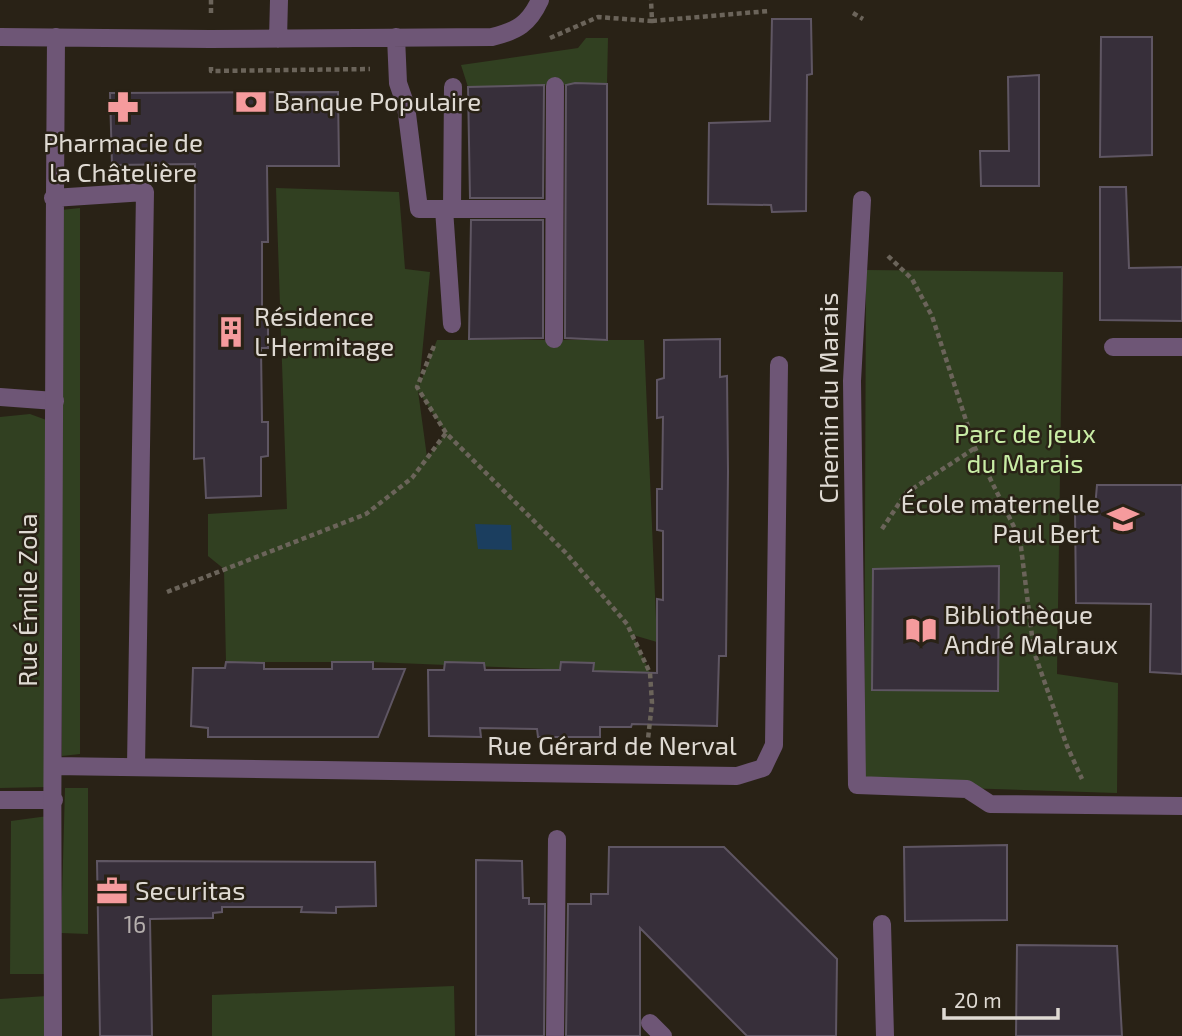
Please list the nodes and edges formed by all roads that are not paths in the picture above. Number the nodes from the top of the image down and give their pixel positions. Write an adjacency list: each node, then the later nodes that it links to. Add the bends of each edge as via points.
1 (279, 0): 6 (street)
2 (540, 0): 5 (street, via 532,19 516,31 492,37)
3 (0, 37): 4 (street)
4 (56, 37): 6 (street); 9 (street, Rue Émile Zola)
5 (396, 37): 6 (street); 11 (street, via 398,83 406,106 419,208)
6 (278, 39)
7 (555, 86): 12 (street)
8 (453, 87): 11 (street)
9 (53, 198): 19 (street, Rue Émile Zola); 21 (street, via 145,192)
10 (862, 200): 24 (street, Chemin du Marais, via 852,381 857,785 967,789 990,804)
11 (448, 209): 12 (street); 13 (street)
12 (554, 209): 14 (street)
13 (452, 324)
14 (554, 339)
15 (1113, 347): 16 (street)
16 (1182, 347)
17 (779, 365): 21 (street, Rue Gérard de Nerval, via 774,745 763,768 737,776)
18 (0, 397): 19 (street)
19 (55, 401): 20 (street, Rue Émile Zola)
20 (54, 766): 21 (street, Rue Gérard de Nerval); 23 (street, Rue Émile Zola)
21 (136, 766)
22 (0, 800): 23 (street)
23 (54, 800): 27 (street, Rue Émile Zola, via 50,886)
24 (1182, 806)
25 (557, 839): 28 (street)
26 (882, 924): 29 (street)
27 (53, 1036)
28 (555, 1036)
29 (885, 1036)

